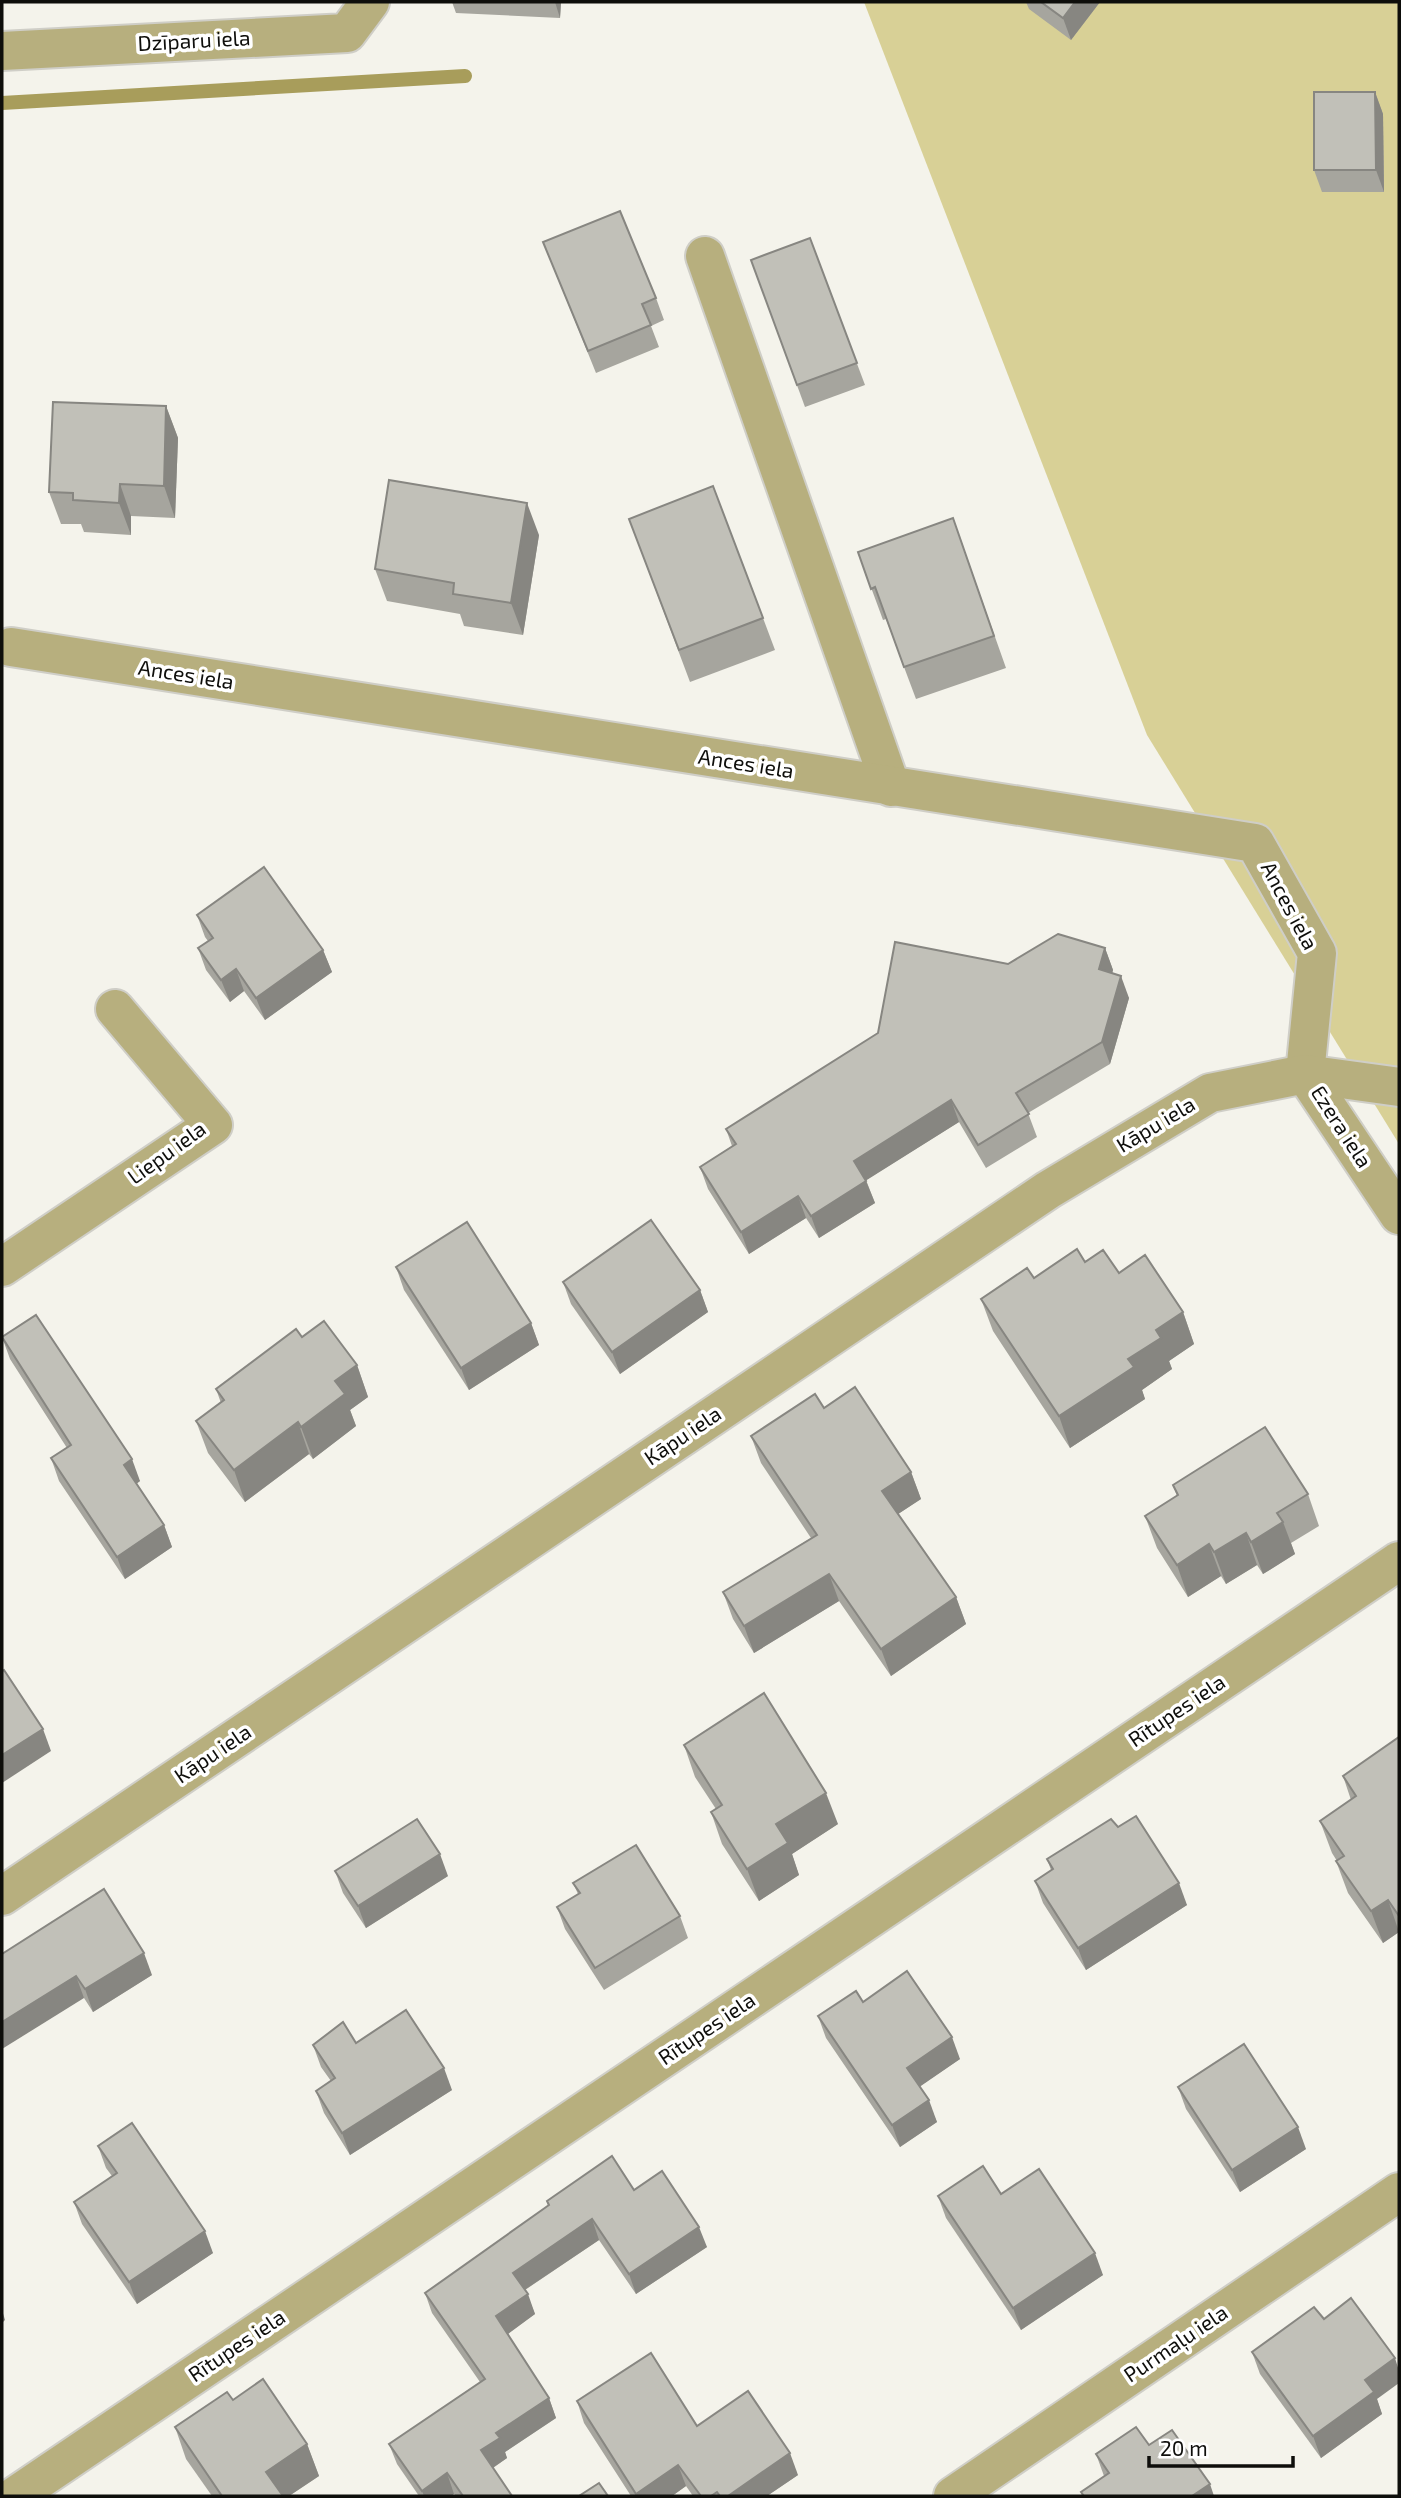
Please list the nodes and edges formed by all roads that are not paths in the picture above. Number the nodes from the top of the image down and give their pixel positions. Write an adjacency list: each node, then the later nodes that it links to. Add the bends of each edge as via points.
1 (370, 2): 2 (street, Dzīparu iela, via 347,33)
2 (2, 51)
3 (705, 257): 5 (street)
4 (5, 643): 5 (street, Ances iela)
5 (891, 787): 7 (street, Ances iela, via 1255,843 1317,953)
6 (115, 1009): 10 (street, Liepu iela, via 213,1125)
7 (1306, 1074): 8 (street, Kāpu iela); 9 (street, Ezera iela); 12 (street, Kāpu iela, via 1210,1093 1048,1190)
8 (1399, 1087)
9 (1399, 1216)
10 (2, 1267)
11 (1399, 1561): 14 (street, Rītupes iela)
12 (2, 1896)
13 (1399, 2192): 15 (street, Purmaļu iela)
14 (15, 2496)
15 (953, 2496)

